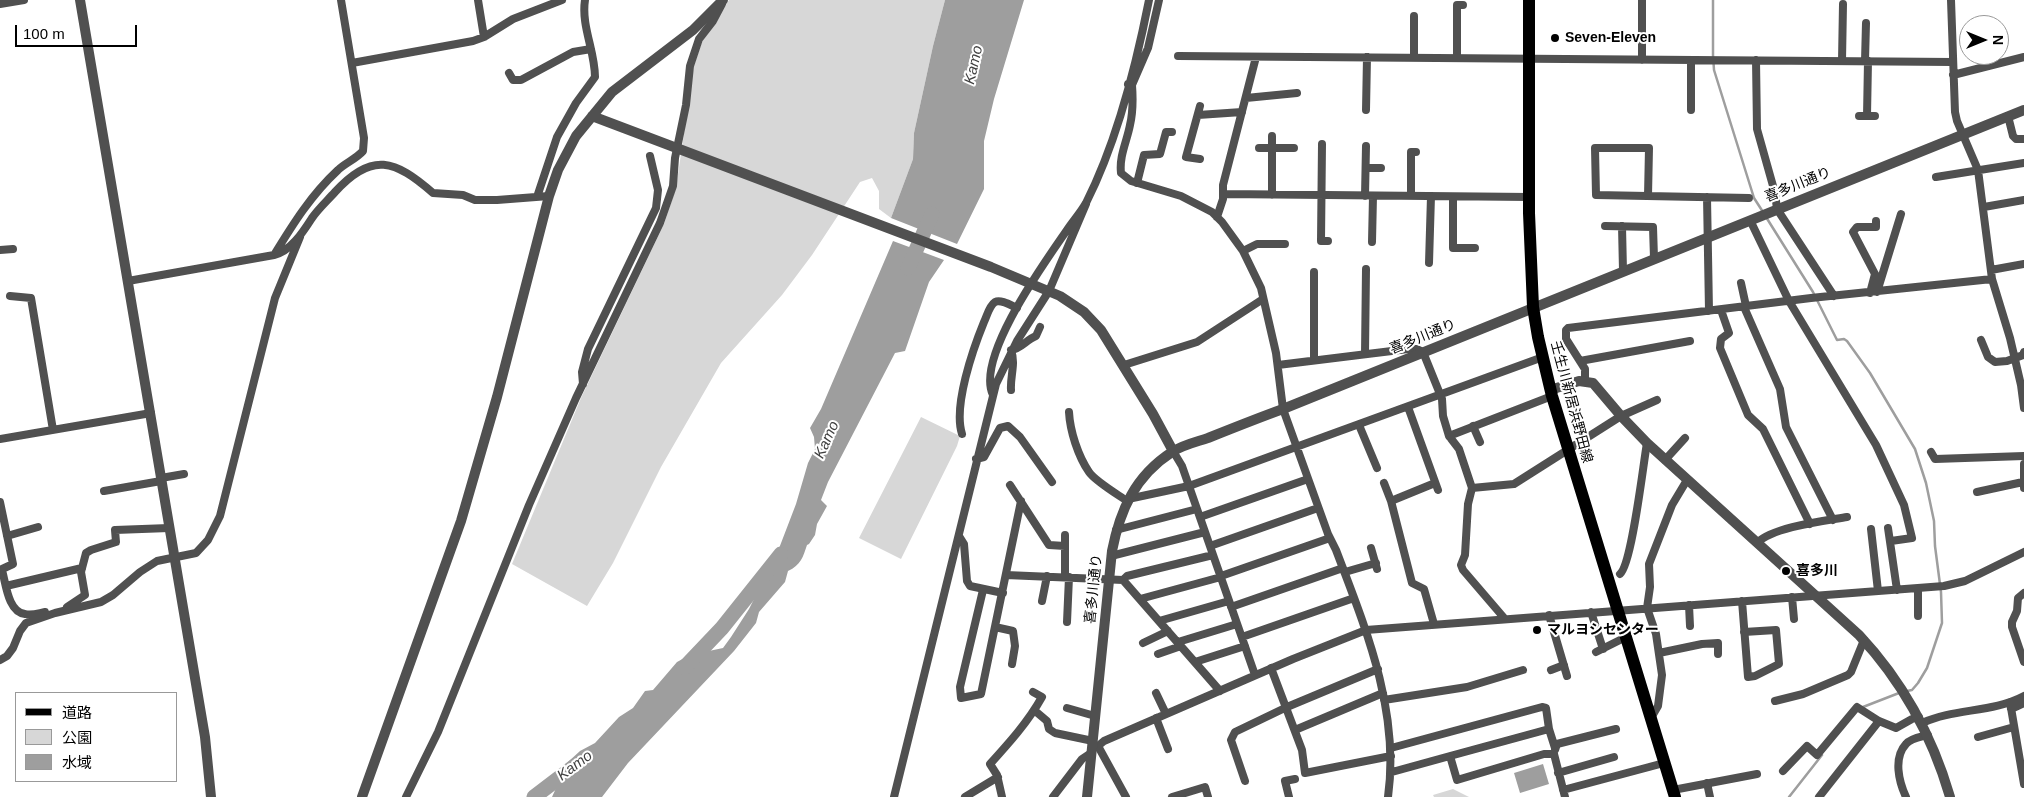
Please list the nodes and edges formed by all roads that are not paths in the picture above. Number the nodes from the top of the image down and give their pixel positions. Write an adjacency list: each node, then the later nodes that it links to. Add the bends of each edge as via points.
1 (24, 0): 13 (street)
2 (80, 0): 108 (street)
3 (341, 0): 33 (street)
4 (478, 0): 18 (street)
5 (562, 0): 18 (street, via 513,20)
6 (585, 0): 19 (street, via 584,20)
7 (723, 0): 45 (street, via 694,30 612,92); 54 (street, via 699,39 690,66)
8 (1149, 0): 36 (street)
9 (1159, 0): 36 (street, via 1148,48)
10 (1529, 0): 26 (main road, 壬生川新居浜野田線)
11 (1642, 0): 27 (street)
12 (1951, 0): 32 (street)
13 (0, 4)
14 (1843, 4): 30 (street)
15 (1463, 5): 25 (street, via 1457,5)
16 (1414, 16): 24 (street)
17 (1866, 23): 31 (street)
18 (484, 37): 33 (street, via 473,42)
19 (591, 48): 34 (street, via 573,52 521,80 513,80); 75 (street, via 595,77 557,137)
20 (1178, 56): 21 (street)
21 (1256, 57): 23 (street); 38 (street)
22 (2024, 57): 35 (street)
23 (1367, 58): 24 (street); 40 (street)
24 (1414, 58): 25 (street)
25 (1456, 58): 26 (street)
26 (1529, 59): 27 (street); 77 (main road, 壬生川新居浜野田線)
27 (1642, 60): 28 (street)
28 (1691, 60): 29 (street); 41 (street)
29 (1756, 60): 30 (street); 83 (street, via 1757,129)
30 (1842, 61): 31 (street)
31 (1866, 61): 32 (street); 46 (street)
32 (1953, 62): 35 (street)
33 (352, 63): 99 (street, via 364,138 363,151 345,163 318,190)
34 (509, 73)
35 (1954, 76): 49 (street, via 1956,112)
36 (1130, 84): 66 (street, via 1132,115 1120,167 1123,176); 81 (street)
37 (1297, 93): 38 (street)
38 (1246, 98): 43 (street)
39 (1200, 106): 44 (street)
40 (1366, 110)
41 (1691, 110)
42 (2024, 110): 47 (street, 喜多川通り)
43 (1242, 112): 44 (street); 67 (street, via 1223,185)
44 (1198, 115): 60 (street, via 1186,157)
45 (592, 116): 54 (street); 70 (street, via 567,151)
46 (1867, 116)
47 (2008, 116): 49 (street, 喜多川通り); 51 (street, via 2013,136)
48 (1172, 132): 66 (street, via 1166,132 1160,154 1144,155)
49 (1963, 134): 64 (street); 83 (street, 喜多川通り)
50 (1272, 136): 56 (street)
51 (2024, 139)
52 (1322, 144): 69 (street)
53 (1366, 146): 62 (street)
54 (677, 148): 110 (street); 136 (street, via 672,186 660,223)
55 (1259, 148): 56 (street)
56 (1272, 148): 57 (street); 68 (street)
57 (1294, 148)
58 (1416, 152): 72 (street, via 1411,152)
59 (650, 156): 136 (street, via 658,190 656,208 588,349 582,372)
60 (1200, 159)
61 (2024, 163): 64 (street)
62 (1366, 168): 63 (street); 71 (street)
63 (1381, 168)
64 (1978, 170): 65 (street); 82 (street)
65 (1936, 177)
66 (1137, 183): 85 (street, via 1181,196)
67 (1224, 194): 68 (street); 85 (street)
68 (1272, 194): 69 (street)
69 (1321, 195): 71 (street); 92 (street, via 1321,241)
70 (549, 196): 75 (street); 311 (street, via 497,398 459,529)
71 (1369, 196): 72 (street); 93 (street)
72 (1411, 196): 73 (street)
73 (1431, 196): 76 (street); 101 (street)
74 (1648, 196): 74 (street, via 1596,196 1595,148 1648,148); 78 (street)
75 (537, 197): 90 (street, via 475,200 463,195 433,193 404,171 380,164 357,171 347,179 313,216)
76 (1453, 197): 77 (street); 95 (street, via 1453,248)
77 (1529, 197): 116 (main road, 壬生川新居浜野田線)
78 (1707, 197): 79 (street); 91 (street)
79 (1749, 198)
80 (2024, 200): 82 (street)
81 (1086, 204): 110 (street); 118 (street)
82 (1984, 207): 104 (street)
83 (1777, 209): 86 (street, 喜多川通り); 113 (street)
84 (1901, 214): 111 (street)
85 (1217, 217): 98 (street)
86 (1750, 220): 91 (street, 喜多川通り); 115 (street)
87 (1876, 221): 111 (street, via 1876,227 1856,227 1853,232 1875,274)
88 (1605, 226): 89 (street)
89 (1622, 226): 100 (street, via 1653,227); 105 (street)
90 (300, 237): 99 (street, via 280,254); 206 (street, via 275,298 220,516 208,540 196,553)
91 (1706, 237): 100 (street, 喜多川通り); 120 (street)
92 (1328, 241)
93 (1372, 242)
94 (1285, 244): 98 (street, via 1257,244)
95 (1476, 248)
96 (13, 249): 97 (street)
97 (0, 250)
98 (1243, 251): 114 (street)
99 (274, 255): 108 (street)
100 (1654, 258): 105 (street, 喜多川通り)
101 (1430, 263)
102 (2024, 264): 104 (street)
103 (1366, 269): 127 (street)
104 (1991, 270): 107 (street)
105 (1623, 271): 116 (street, 喜多川通り)
106 (1314, 272): 130 (street)
107 (1992, 279): 111 (street); 129 (street)
108 (128, 281): 146 (street)
109 (1741, 283): 117 (street)
110 (1046, 290): 124 (street); 133 (street, via 1084,312 1101,330)
111 (1873, 292): 113 (street)
112 (10, 296): 150 (street, via 31,298)
113 (1834, 296): 115 (street)
114 (1263, 299): 132 (street); 133 (street, via 1197,342)
115 (1789, 301): 117 (street); 198 (street, via 1894,480 1910,523 1912,538)
116 (1534, 307): 125 (street, 喜多川通り); 128 (main road, 壬生川新居浜野田線)
117 (1745, 307): 119 (street); 186 (street, via 1780,389 1786,427)
118 (1017, 308): 140 (street, via 990,368); 151 (street, via 1000,301 990,308 966,375 960,417)
119 (1721, 310): 120 (street); 187 (street, via 1729,333 1721,339 1720,348 1748,415 1763,429)
120 (1709, 311): 131 (street, via 1568,328 1566,338)
121 (1040, 327): 124 (street, via 1036,336 1018,349)
122 (1981, 340): 129 (street, via 1988,358 1995,362)
123 (1690, 342): 131 (street)
124 (1011, 350): 137 (street); 140 (street)
125 (1423, 352): 127 (street, via 1408,349); 139 (street); 144 (street, 喜多川通り)
126 (2024, 352): 129 (street)
127 (1365, 354): 130 (street)
128 (1543, 357): 138 (main road, 壬生川新居浜野田線); 139 (street)
129 (2015, 359): 135 (street)
130 (1314, 360): 132 (street)
131 (1580, 361): 134 (street, via 1585,369)
132 (1278, 364): 144 (street)
133 (1124, 365): 159 (street)
134 (1585, 381): 138 (street, via 1567,383); 147 (street, via 1593,383)
135 (2022, 381): 143 (street)
136 (583, 384): 312 (street, via 529,505 438,732)
137 (1011, 390)
138 (1551, 393): 149 (street); 158 (main road, 壬生川新居浜野田線)
139 (1441, 394): 142 (street); 152 (street)
140 (993, 395): 162 (street)
141 (1658, 400): 147 (street)
142 (1408, 407): 148 (street); 181 (street, via 1436,487)
143 (2024, 408)
144 (1283, 409): 157 (street); 159 (street, 喜多川通り)
145 (1069, 412): 179 (street, via 1069,426 1089,473)
146 (151, 413): 150 (street); 168 (street)
147 (1620, 416): 156 (street); 158 (street)
148 (1360, 425): 157 (street); 165 (street)
149 (1473, 426): 152 (street); 155 (street)
150 (52, 430): 154 (street)
151 (962, 434)
152 (1449, 436): 176 (street, via 1459,449)
153 (1685, 438): 163 (street)
154 (0, 439)
155 (1480, 442)
156 (1646, 443): 163 (street); 210 (street, via 1630,543 1624,571)
157 (1297, 447): 169 (street); 175 (street)
158 (1568, 450): 176 (street, via 1514,484); 234 (main road, 壬生川新居浜野田線)
159 (1173, 451): 175 (street); 179 (street, 喜多川通り, via 1156,464)
160 (1931, 452): 161 (street, via 1935,459)
161 (2024, 456)
162 (976, 460): 171 (street, via 984,457 1000,428 1008,426 1020,437); 196 (street)
163 (1665, 460): 170 (street)
164 (2024, 464): 166 (street)
165 (1377, 468)
166 (2024, 473): 174 (street)
167 (184, 474): 168 (street)
168 (161, 479): 177 (street); 189 (street)
169 (1308, 479): 183 (street); 184 (street)
170 (1687, 480): 199 (street); 232 (street, via 1672,505 1654,549)
171 (1052, 482)
172 (1384, 483): 181 (street)
173 (1010, 485): 180 (street)
174 (2024, 485): 178 (street)
175 (1189, 486): 179 (street); 184 (street)
176 (1472, 488): 239 (street, via 1465,555 1461,565)
177 (104, 491)
178 (1977, 492)
179 (1128, 500): 192 (street, 喜多川通り)
180 (1021, 501): 200 (street, via 1049,545); 211 (street)
181 (1391, 501): 244 (street, via 1412,583 1424,589)
182 (0, 502): 195 (street)
183 (1318, 508): 197 (street); 201 (street)
184 (1199, 513): 192 (street); 193 (street)
185 (1846, 517): 186 (street)
186 (1833, 520): 187 (street)
187 (1810, 524): 199 (street, via 1762,537)
188 (38, 527): 195 (street)
189 (169, 528): 206 (street); 207 (street, via 115,530 116,542 86,553)
190 (1888, 528): 198 (street)
191 (1871, 529): 221 (street)
192 (1116, 530): 205 (street, 喜多川通り)
193 (1205, 532): 201 (street); 205 (street)
194 (1065, 535): 200 (street)
195 (7, 536): 208 (street, via 13,564)
196 (959, 536): 219 (street, via 964,544 967,582); 313 (street)
197 (1330, 538): 209 (street); 213 (street)
198 (1891, 541): 220 (street)
199 (1757, 543): 224 (street)
200 (1065, 546): 214 (street)
201 (1210, 546): 204 (street)
202 (1371, 548): 209 (street, via 1376,566)
203 (2024, 552): 218 (street, via 1965,581)
204 (1213, 555): 213 (street); 216 (street, via 1127,576)
205 (1111, 556): 215 (street, 喜多川通り)
206 (174, 557): 233 (street, via 157,561 101,602); 310 (street)
207 (82, 568): 217 (street); 233 (street, via 85,595)
208 (1, 570): 217 (street)
209 (1344, 570): 226 (street); 230 (street)
210 (1620, 574)
211 (1006, 575): 212 (street); 222 (street)
212 (1047, 576): 214 (street); 228 (street)
213 (1221, 576): 227 (street); 230 (street)
214 (1067, 577): 215 (street); 242 (street)
215 (1109, 578): 216 (street); 281 (street, 喜多川通り)
216 (1123, 580): 227 (street)
217 (6, 586): 236 (street, via 10,602 19,612)
218 (1918, 588): 220 (street); 238 (street)
219 (983, 590): 222 (street); 246 (street, via 960,687 961,698 981,694)
220 (1897, 590): 221 (street)
221 (1878, 591): 224 (street)
222 (1003, 593): 246 (street)
223 (2024, 593): 261 (street, via 2018,598 2012,622)
224 (1815, 595): 225 (street); 252 (street)
225 (1792, 597): 229 (street); 240 (street)
226 (1354, 598): 247 (street); 250 (street)
227 (1140, 599): 241 (street)
228 (1042, 601)
229 (1742, 601): 231 (street); 249 (street)
230 (1230, 604): 241 (street); 243 (street)
231 (1689, 605): 232 (street); 245 (street)
232 (1646, 608): 234 (street); 256 (street)
233 (64, 610): 236 (street)
234 (1618, 610): 235 (street); 251 (main road, 壬生川新居浜野田線)
235 (1590, 612): 237 (street); 251 (street, via 1599,650)
236 (55, 613): 259 (street, via 26,623 14,648)
237 (1549, 615): 239 (street); 263 (street)
238 (1918, 616)
239 (1505, 618): 244 (street)
240 (1794, 620)
241 (1159, 621): 248 (street)
242 (1067, 622)
243 (1238, 624): 250 (street); 254 (street)
244 (1434, 624): 247 (street)
245 (1690, 626)
246 (995, 628): 262 (street, via 1013,631)
247 (1366, 630): 264 (street); 265 (street)
248 (1168, 631): 253 (street); 254 (street)
249 (1744, 632): 249 (street, via 1748,677 1779,664 1776,630)
250 (1242, 637): 255 (street)
251 (1626, 637): 283 (main road, 壬生川新居浜野田線)
252 (1864, 640): 275 (street, via 1848,675 1803,694); 284 (street, via 1894,676)
253 (1142, 643)
254 (1180, 644): 257 (street); 260 (street)
255 (1245, 646): 260 (street); 268 (street)
256 (1659, 653): 258 (street, via 1718,643); 283 (street, via 1661,691)
257 (1158, 654)
258 (1718, 654)
259 (0, 660)
260 (1195, 662): 270 (street)
261 (2024, 662)
262 (1012, 664)
263 (1564, 665): 267 (street); 269 (street)
264 (1271, 668): 268 (street); 277 (street)
265 (1378, 669): 273 (street); 277 (street)
266 (1523, 670): 273 (street, via 1467,687)
267 (1551, 670)
268 (1255, 675): 270 (street)
269 (1567, 676)
270 (1220, 691): 280 (street)
271 (1034, 692): 279 (street, via 1042,697)
272 (1156, 692): 280 (street)
273 (1384, 696): 289 (street); 295 (street)
274 (2024, 699): 276 (street)
275 (1775, 701)
276 (2011, 706): 284 (street); 286 (street)
277 (1287, 707): 289 (street); 305 (street, via 1232,736)
278 (1067, 708): 281 (street)
279 (1034, 710): 292 (street, via 1055,733); 303 (street, via 990,764)
280 (1166, 714): 282 (street)
281 (1095, 716): 292 (street, 喜多川通り)
282 (1156, 718): 292 (street); 293 (street)
283 (1651, 718): 298 (main road, 壬生川新居浜野田線)
284 (1920, 720): 285 (street, via 1912,718 1896,728); 290 (street)
285 (1878, 721): 299 (street, via 1857,707 1818,755 1807,746); 324 (street)
286 (2014, 728): 291 (street); 307 (street)
287 (1549, 729): 294 (street); 295 (street, via 1546,708 1542,707); 296 (street)
288 (1616, 729): 294 (street, via 1557,744)
289 (1295, 730): 295 (street, via 1302,750 1304,773)
290 (1928, 735): 325 (street, via 1907,743 1902,750 1898,768); 326 (street)
291 (1978, 738)
292 (1094, 746): 316 (street); 317 (street, 喜多川通り); 318 (street)
293 (1168, 750)
294 (1554, 751): 296 (street, via 1457,780); 301 (street)
295 (1391, 752): 300 (street)
296 (1450, 756): 300 (street)
297 (1614, 757): 301 (street)
298 (1664, 763): 308 (street); 309 (main road, 壬生川新居浜野田線)
299 (1784, 771)
300 (1392, 772): 322 (street)
301 (1558, 773): 308 (street)
302 (1757, 774): 306 (street)
303 (998, 777): 314 (street); 315 (street)
304 (1295, 779): 321 (street, via 1285,781)
305 (1245, 781)
306 (1707, 783): 309 (street); 323 (street)
307 (2024, 784)
308 (1564, 794)
309 (1674, 794)
310 (211, 797)
311 (362, 797)
312 (406, 797)
313 (894, 797)
314 (965, 797)
315 (1002, 797)
316 (1053, 797)
317 (1087, 797)
318 (1126, 797)
319 (1172, 797): 320 (street, via 1205,787)
320 (1208, 797)
321 (1289, 797)
322 (1388, 797)
323 (1710, 797)
324 (1819, 797)
325 (1906, 797)
326 (1950, 797)

